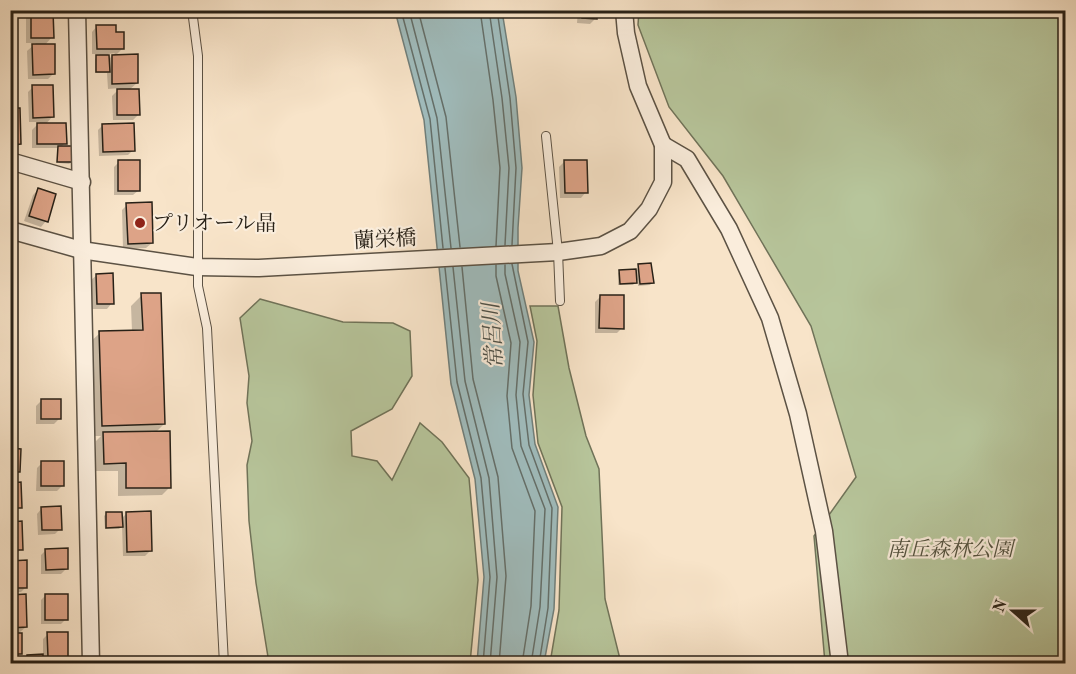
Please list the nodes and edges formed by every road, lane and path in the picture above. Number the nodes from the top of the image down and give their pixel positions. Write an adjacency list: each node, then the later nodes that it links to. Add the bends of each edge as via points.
1 (77, 10): 7 (street)
2 (192, 10): 11 (lane, via 198,56)
3 (624, 10): 5 (street, via 638,86)
4 (546, 136): 10 (lane)
5 (663, 145): 10 (street, 蘭栄橋, via 663,182 630,231 601,246); 15 (street, via 687,159 729,229 770,318 798,414 824,531)
6 (10, 161): 7 (street)
7 (82, 182): 9 (street)
8 (10, 230): 9 (street, 蘭栄橋)
9 (81, 250): 11 (street, 蘭栄橋); 13 (street)
10 (554, 252): 11 (street, 蘭栄橋, via 259,268); 12 (lane)
11 (197, 267): 14 (lane, via 207,328)
12 (560, 301)
13 (91, 663)
14 (224, 663)
15 (840, 663)

